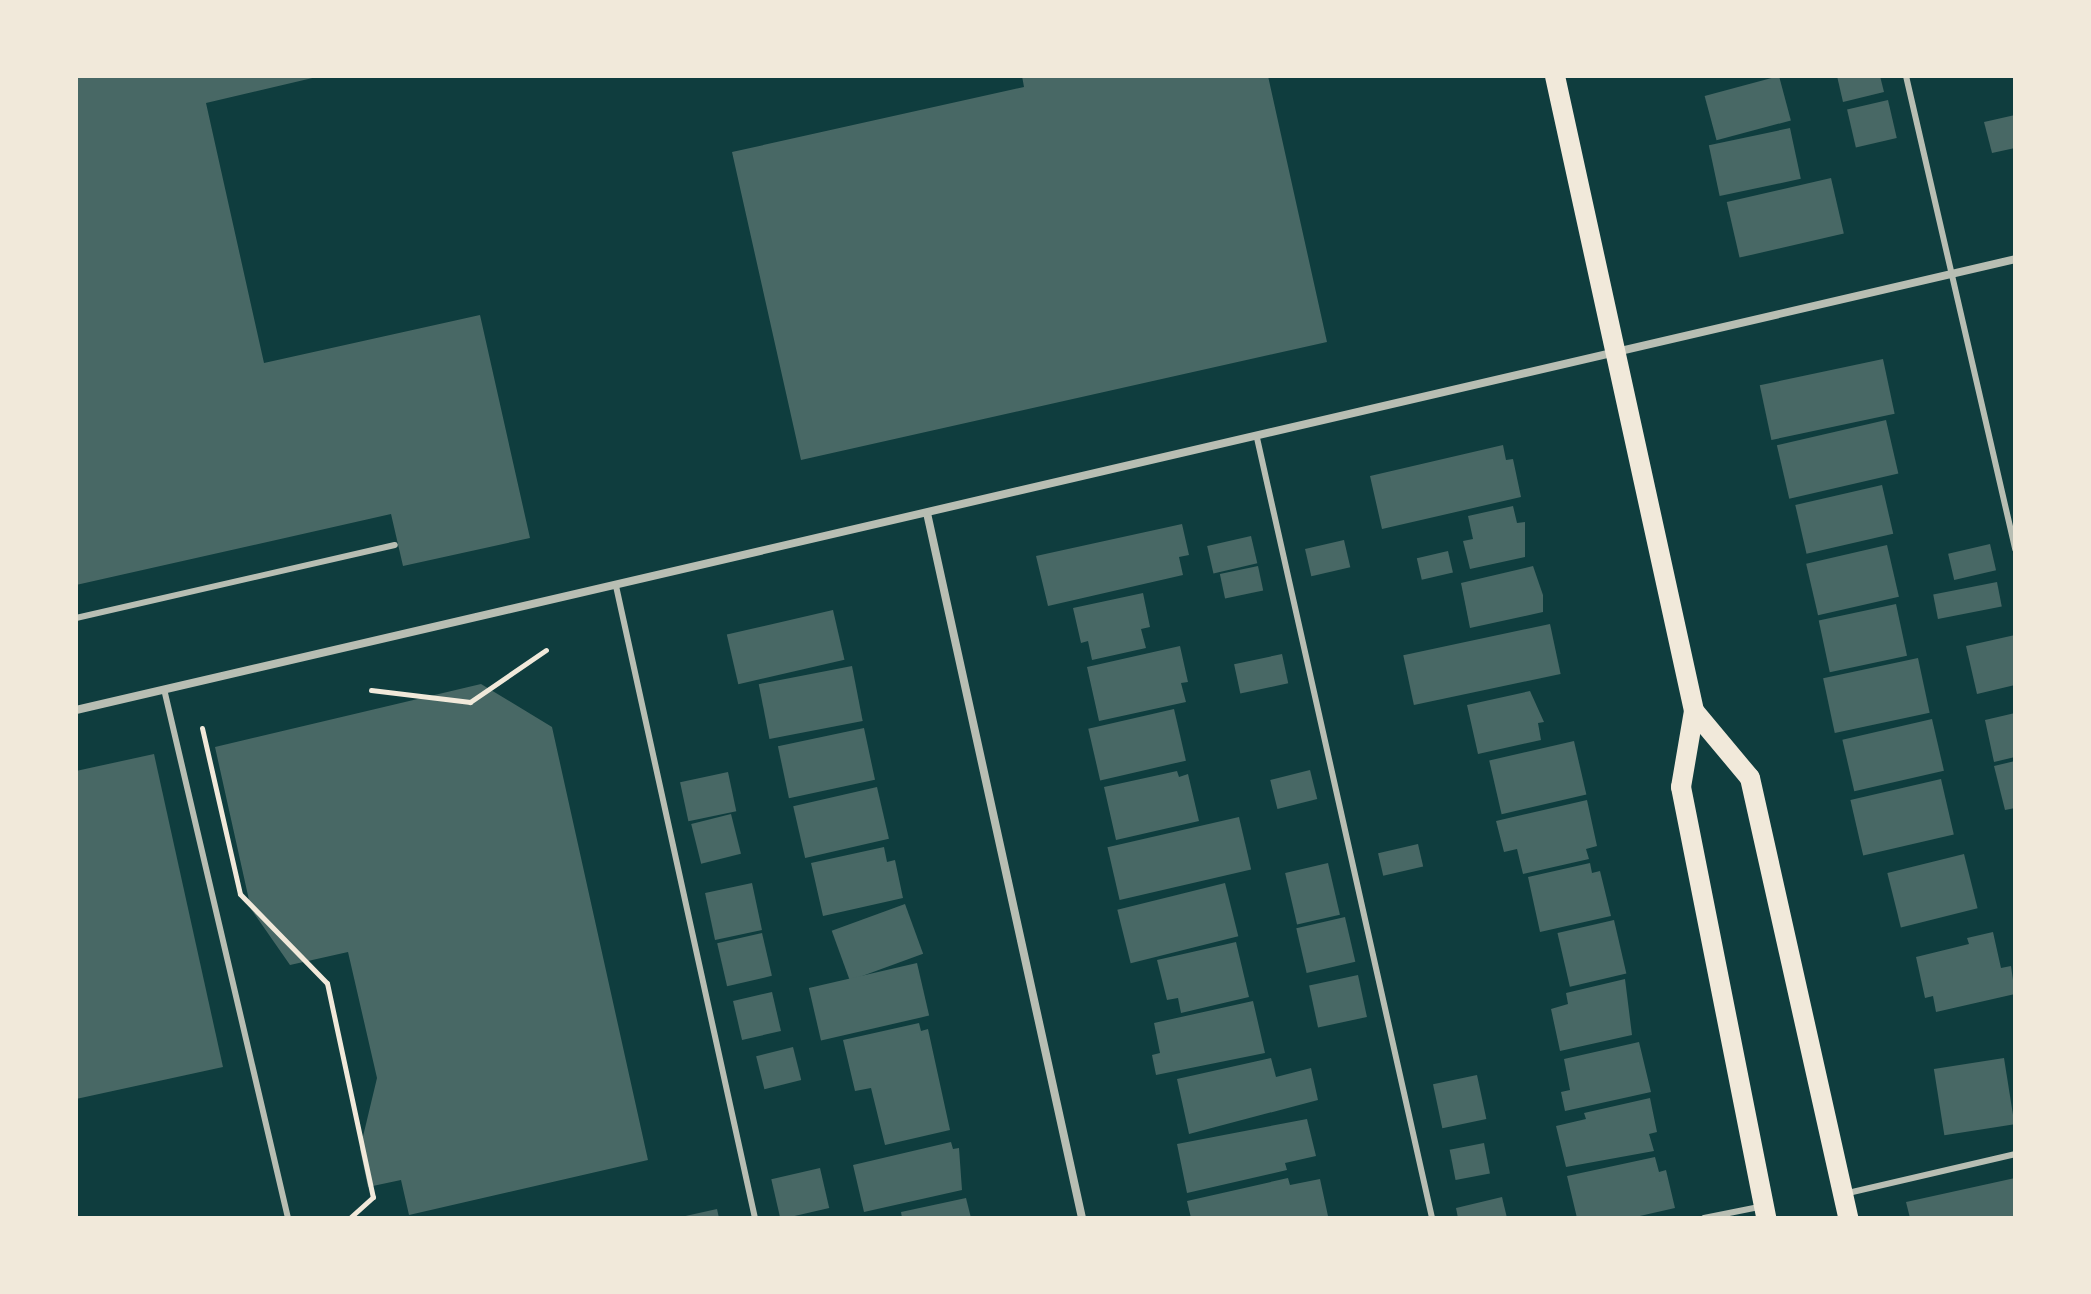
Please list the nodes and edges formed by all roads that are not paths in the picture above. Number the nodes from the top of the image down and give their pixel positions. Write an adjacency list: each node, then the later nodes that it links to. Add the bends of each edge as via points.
1 (1555, 76): 5 (main road)
2 (1906, 76): 4 (lane)
3 (2015, 259): 4 (street)
4 (1952, 273): 5 (street); 9 (lane)
5 (1617, 353): 6 (street); 14 (main road)
6 (1257, 438): 7 (street); 21 (lane)
7 (927, 513): 10 (street); 20 (street)
8 (395, 545): 11 (lane)
9 (2015, 550)
10 (616, 586): 12 (street); 19 (lane)
11 (76, 618)
12 (164, 689): 13 (street); 18 (lane)
13 (76, 710)
14 (1694, 711): 16 (main road, via 1750,778); 17 (main road, via 1681,787)
15 (2015, 1154): 16 (lane)
16 (1844, 1193): 23 (main road)
17 (1765, 1212): 22 (lane)
18 (288, 1218)
19 (755, 1218)
20 (1082, 1218)
21 (1432, 1218)
22 (1704, 1218)
23 (1848, 1218)

